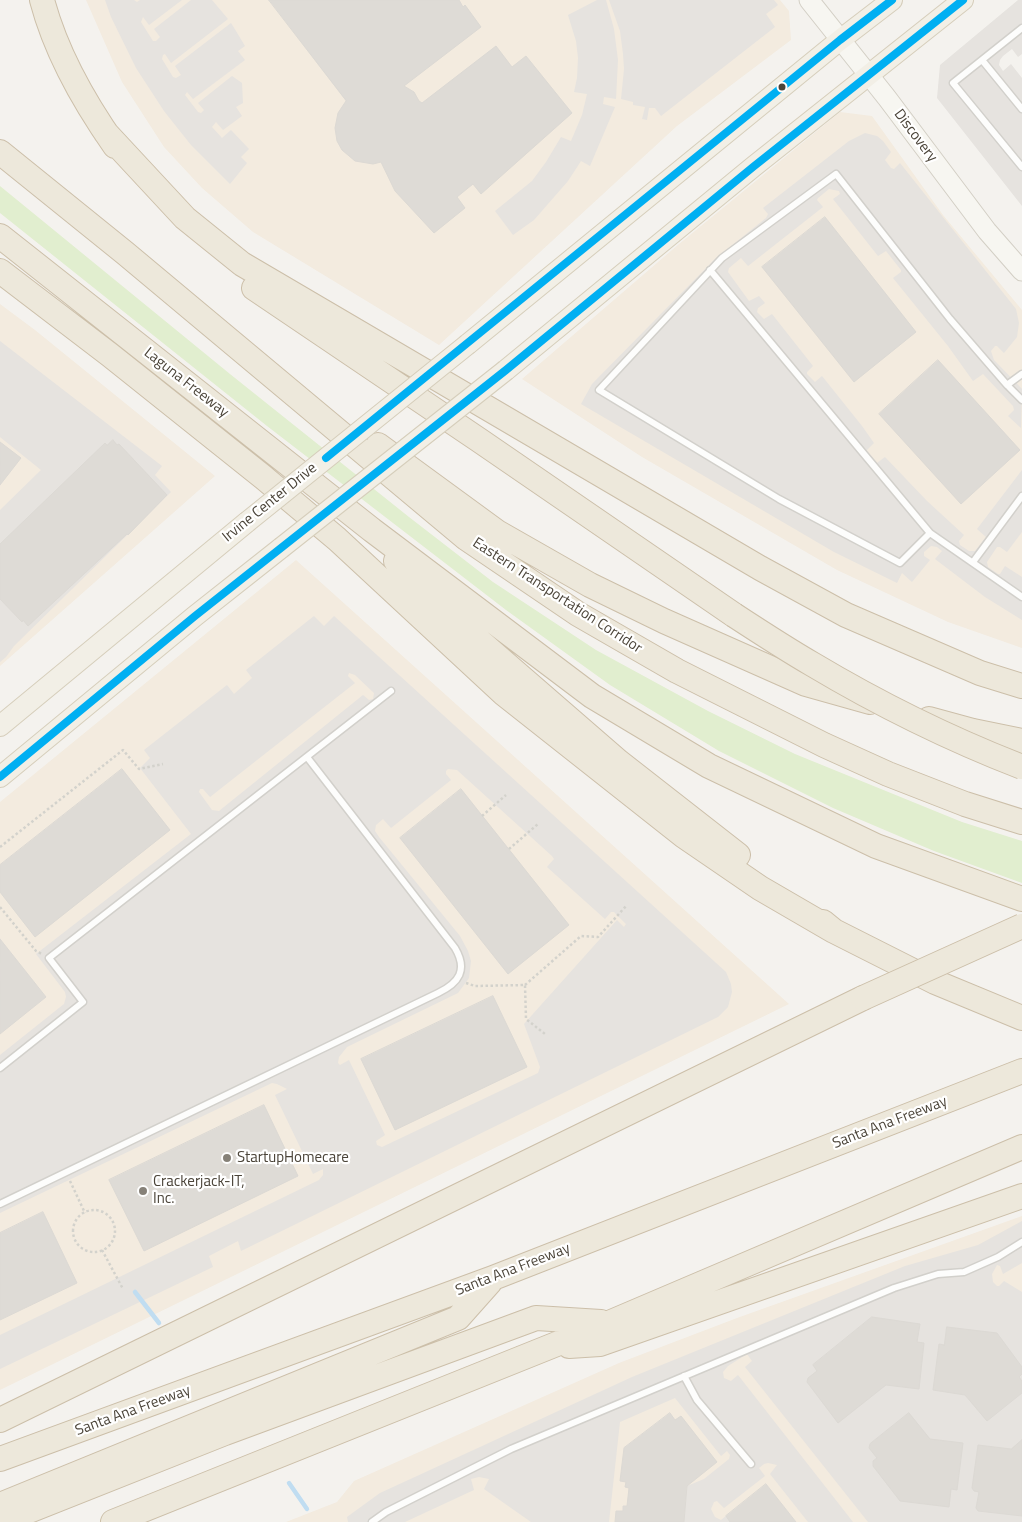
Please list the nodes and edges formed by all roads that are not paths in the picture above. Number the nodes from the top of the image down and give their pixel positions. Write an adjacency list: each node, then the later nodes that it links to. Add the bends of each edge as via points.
1 (42, 0): 10 (highway, via 72,76)
2 (809, 0): 6 (street, Discovery)
3 (892, 0): 6 (main road, Irvine Center Drive)
4 (963, 0): 8 (main road)
5 (1022, 28): 7 (lane)
6 (840, 40): 8 (street, Discovery); 28 (main road, Irvine Center Drive, bridge)
7 (982, 60): 9 (lane); 12 (lane, via 953,83)
8 (868, 74): 16 (street, Discovery, via 987,231); 32 (main road, bridge, via 506,370 194,616)
9 (1022, 109)
10 (106, 133): 26 (highway, via 185,218 242,264 760,568 846,615 980,673); 31 (highway, bridge, via 162,212 225,268 812,665 941,732)
11 (0, 152): 17 (highway)
12 (1022, 167)
13 (0, 236): 22 (highway, Laguna Freeway)
14 (710, 270): 19 (lane, via 836,174 950,319); 23 (lane); 23 (lane, via 599,390 778,499 900,563)
15 (0, 271): 36 (highway, via 263,476 337,539 503,693 684,836 760,888)
16 (1022, 271)
17 (196, 313): 29 (highway, via 497,532 590,585 806,684 973,732); 33 (highway, Eastern Transportation Corridor, via 466,538 578,614 677,671 824,746 965,804)
18 (1022, 374): 19 (lane)
19 (1007, 385): 20 (lane)
20 (1022, 400)
21 (1022, 496): 24 (lane)
22 (372, 530): 34 (highway, via 592,696 709,766 876,846); 36 (highway, via 407,577 461,625 619,762)
23 (930, 533): 24 (lane)
24 (973, 562): 25 (lane)
25 (1022, 597)
26 (1022, 686)
27 (391, 691): 30 (lane)
28 (0, 726)
29 (1022, 741)
30 (307, 757): 38 (lane, via 49,958 84,1002); 42 (lane, via 455,948 461,969 457,980 438,993)
31 (1022, 767)
32 (0, 777)
33 (1022, 822)
34 (1022, 899)
35 (1022, 926): 48 (highway, bridge, via 844,1006)
36 (834, 931): 37 (highway, via 935,982)
37 (1017, 1016)
38 (0, 1068)
39 (1022, 1071): 44 (highway, Santa Ana Freeway)
40 (1022, 1147): 45 (highway)
41 (1022, 1196): 46 (highway, via 600,1344)
42 (0, 1204)
43 (1022, 1242): 47 (lane, via 964,1272 938,1274 894,1288)
44 (493, 1278): 49 (highway, Santa Ana Freeway); 51 (highway, via 458,1318)
45 (608, 1323): 46 (highway); 52 (highway, via 536,1318 225,1433)
46 (545, 1348): 53 (highway)
47 (684, 1376): 50 (lane, via 697,1400); 54 (lane, via 512,1449)
48 (0, 1420)
49 (0, 1459)
50 (751, 1464)
51 (0, 1505)
52 (1, 1522)
53 (113, 1522)
54 (372, 1522)

